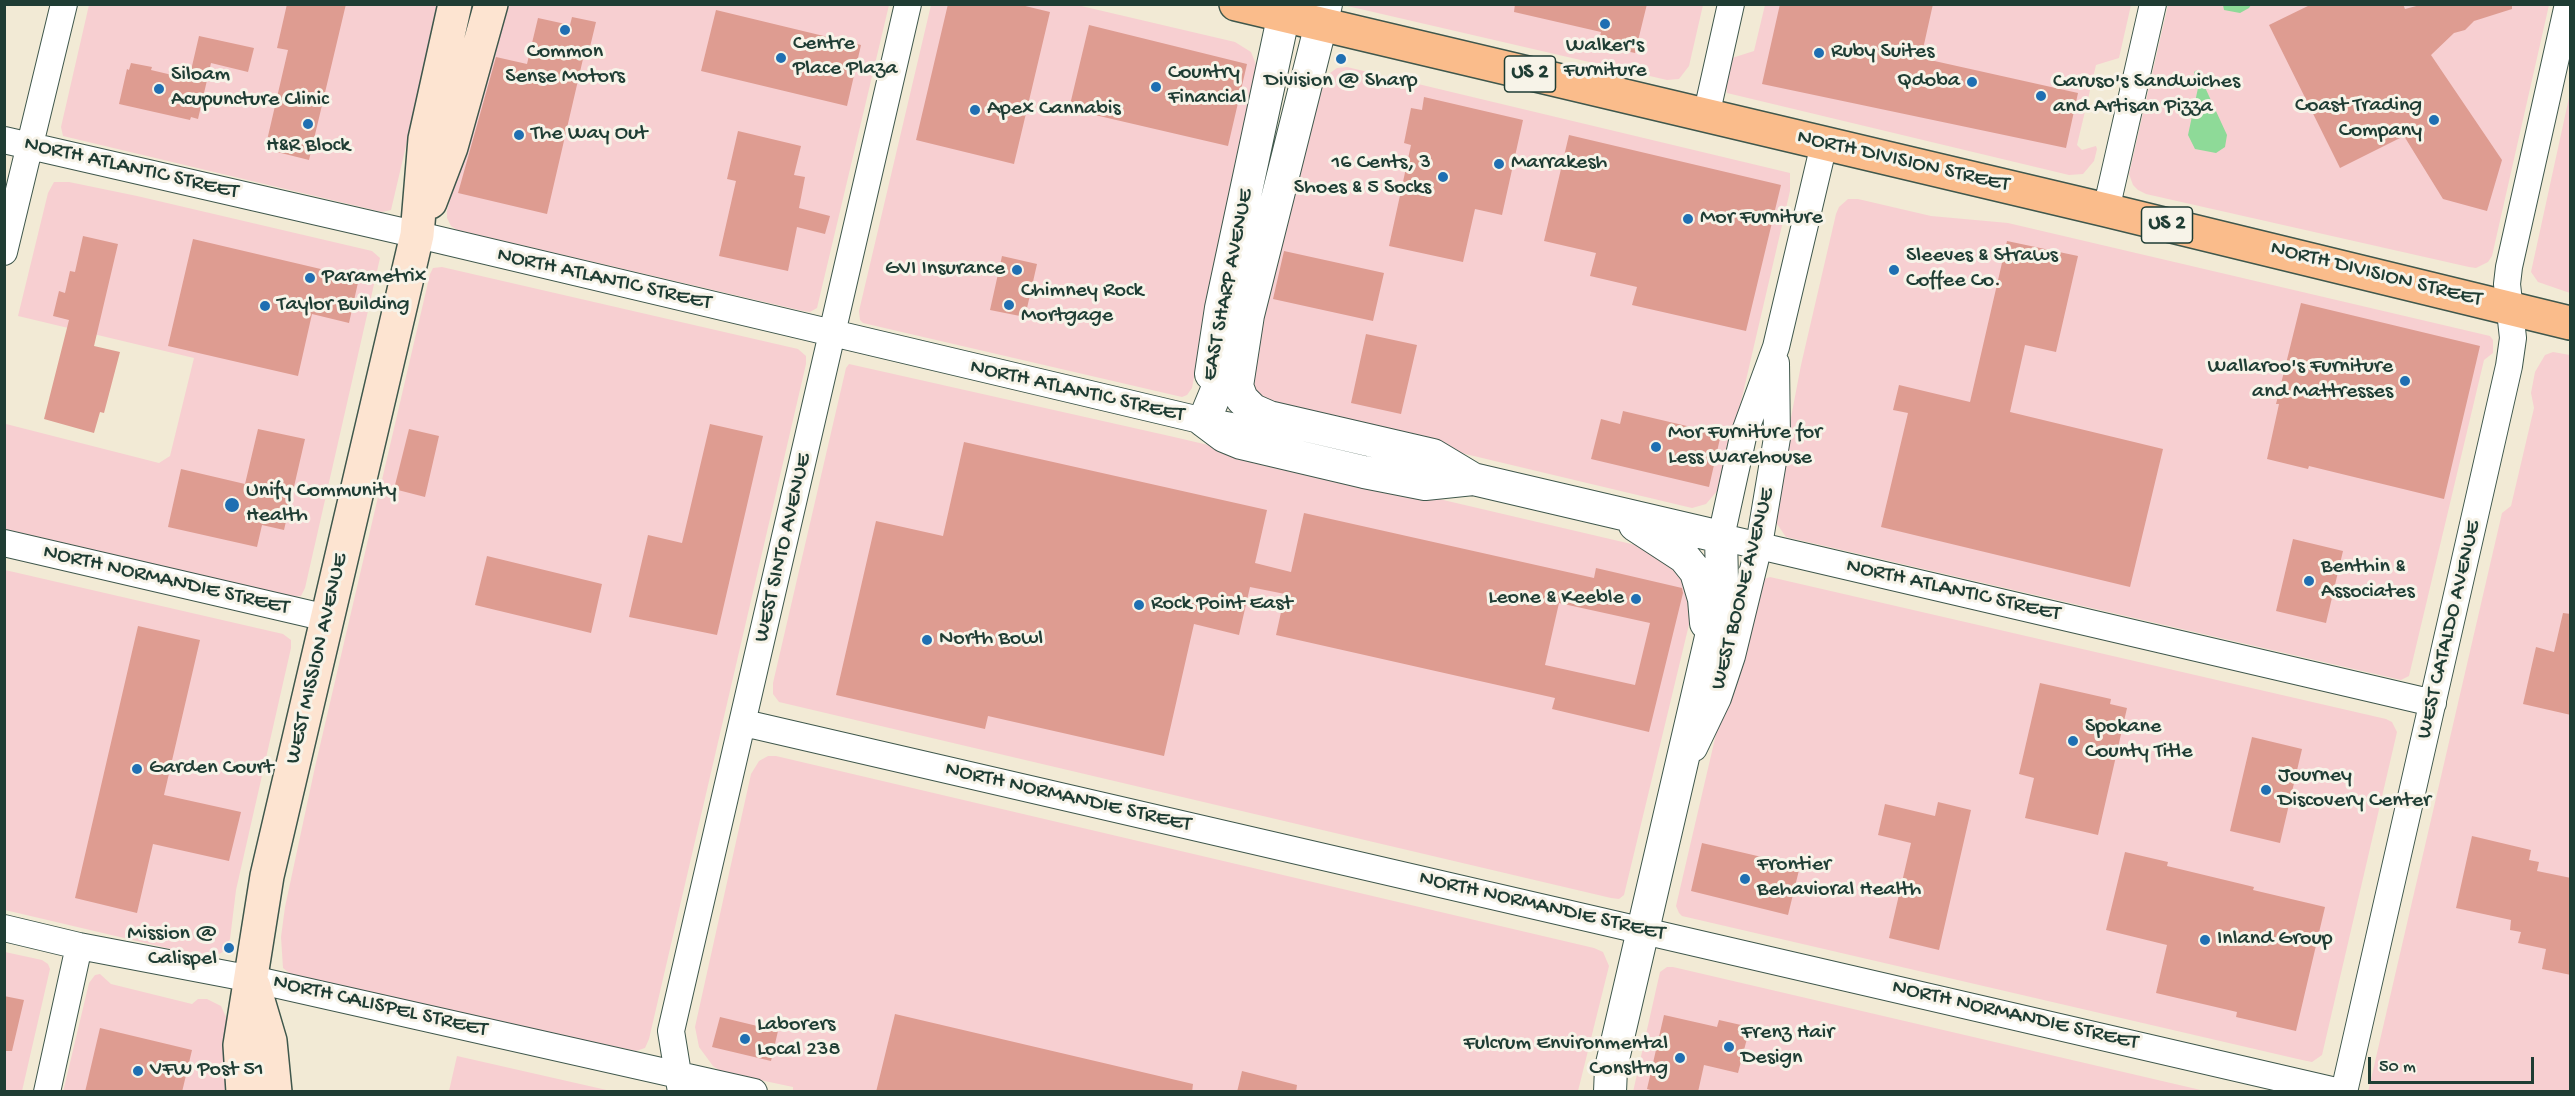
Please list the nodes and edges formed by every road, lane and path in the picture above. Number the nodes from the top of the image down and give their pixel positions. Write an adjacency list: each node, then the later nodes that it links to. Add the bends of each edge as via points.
1 (64, 4): 14 (street)
2 (455, 4): 16 (main road, WEST MISSION AVENUE, via 425,139)
3 (491, 4): 16 (main road, WEST MISSION AVENUE, via 451,147)
4 (908, 4): 21 (street, WEST SINTO AVENUE)
5 (1236, 4): 9 (main road, NORTH DIVISION STREET / US 2)
6 (1731, 4): 11 (street)
7 (2152, 4): 15 (street)
8 (2568, 4): 18 (street, WEST CATALDO AVENUE, via 2509,267)
9 (1285, 10): 10 (main road, NORTH DIVISION STREET / US 2); 23 (street, EAST SHARP AVENUE, via 1221,308)
10 (1323, 15): 11 (main road, NORTH DIVISION STREET / US 2); 19 (street, EAST SHARP AVENUE)
11 (1706, 116): 13 (main road, NORTH DIVISION STREET / US 2)
12 (4, 140): 14 (street, NORTH ATLANTIC STREET)
13 (1824, 144): 15 (main road, NORTH DIVISION STREET / US 2); 22 (street, WEST BOONE AVENUE)
14 (31, 146): 16 (street, NORTH ATLANTIC STREET); 17 (street)
15 (2106, 210): 18 (main road, NORTH DIVISION STREET / US 2)
16 (417, 235): 21 (street, NORTH ATLANTIC STREET); 30 (main road, WEST MISSION AVENUE)
17 (4, 252)
18 (2509, 307): 20 (main road, NORTH DIVISION STREET / US 2); 32 (street, WEST CATALDO AVENUE, via 2513,338 2509,366)
19 (1248, 315): 23 (street, EAST SHARP AVENUE); 24 (street, via 1237,386 1242,399 1253,410 1269,417)
20 (2571, 323)
21 (832, 334): 23 (street, NORTH ATLANTIC STREET); 33 (street, WEST SINTO AVENUE)
22 (1776, 347): 27 (street, WEST BOONE AVENUE, via 1743,437); 29 (street, WEST BOONE AVENUE, via 1777,438)
23 (1204, 421): 24 (street, NORTH ATLANTIC STREET, via 1271,433); 25 (street, NORTH ATLANTIC STREET, via 1241,443 1364,472 1425,484)
24 (1318, 428): 25 (street, NORTH ATLANTIC STREET, via 1433,455)
25 (1473, 479): 26 (street, NORTH ATLANTIC STREET)
26 (1611, 511): 27 (street, NORTH ATLANTIC STREET); 31 (street, via 1684,557 1696,572 1704,599)
27 (1721, 537): 29 (street, NORTH ATLANTIC STREET); 31 (street, WEST BOONE AVENUE, via 1722,581)
28 (4, 543): 30 (street, NORTH NORMANDIE STREET)
29 (1759, 545): 32 (street, NORTH ATLANTIC STREET); 34 (street, WEST BOONE AVENUE, via 1718,698)
30 (327, 618): 38 (main road, WEST MISSION AVENUE, via 267,876)
31 (1708, 653): 34 (street, WEST BOONE AVENUE)
32 (2433, 703): 45 (street, WEST CATALDO AVENUE)
33 (744, 723): 36 (street, NORTH NORMANDIE STREET); 39 (street, WEST SINTO AVENUE, via 671,1031)
34 (1676, 785): 36 (street, WEST BOONE AVENUE)
35 (4, 928): 37 (street, NORTH CALISPEL STREET)
36 (1643, 930): 40 (street, WEST BOONE AVENUE); 45 (street, NORTH NORMANDIE STREET)
37 (80, 946): 38 (street, NORTH CALISPEL STREET); 41 (street)
38 (252, 979): 39 (street, NORTH CALISPEL STREET); 42 (main road, WEST MISSION AVENUE, via 240,1045); 43 (main road, WEST MISSION AVENUE, via 270,1041)
39 (679, 1083): 44 (street, NORTH CALISPEL STREET)
40 (1608, 1084)
41 (47, 1092)
42 (243, 1092)
43 (275, 1092)
44 (754, 1092)
45 (2342, 1092)

